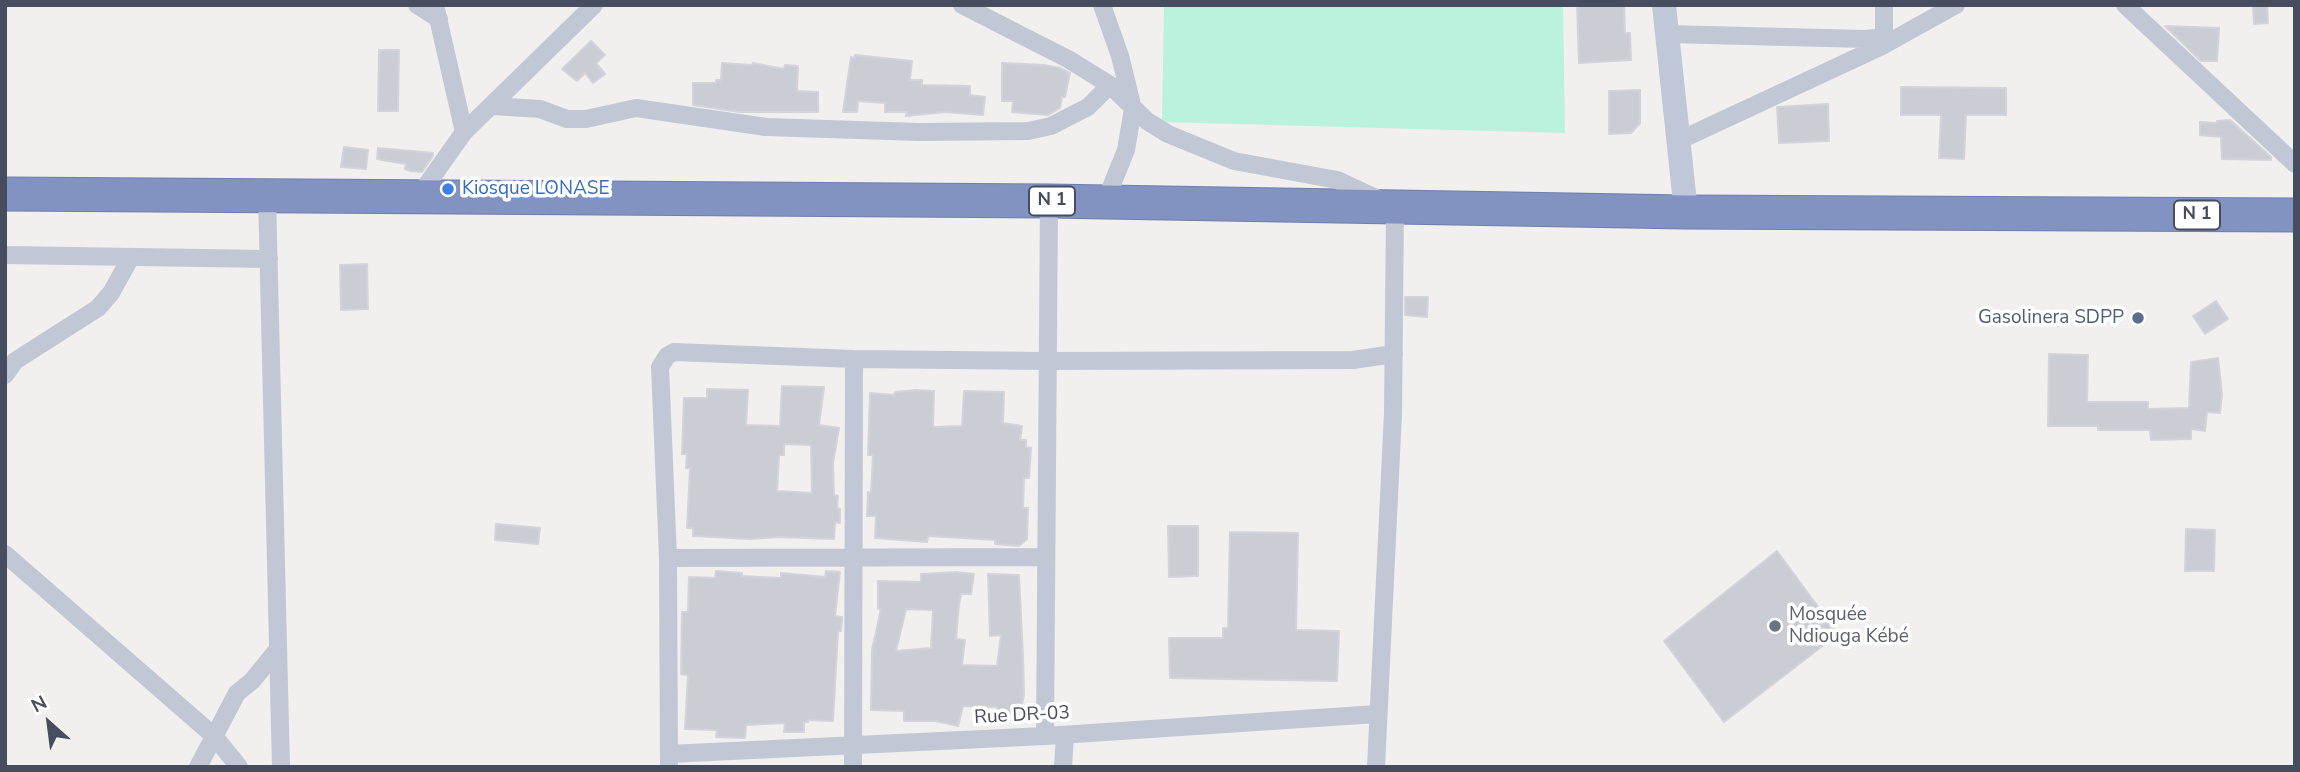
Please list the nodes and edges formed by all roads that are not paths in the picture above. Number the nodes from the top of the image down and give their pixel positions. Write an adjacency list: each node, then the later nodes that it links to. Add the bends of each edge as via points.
1 (417, 5): 9 (street)
2 (594, 5): 13 (street)
3 (962, 5): 12 (street)
4 (1102, 5): 14 (street)
5 (1664, 5): 10 (main road)
6 (1884, 5): 11 (street)
7 (1956, 5): 11 (street)
8 (2125, 5): 17 (street)
9 (437, 12): 15 (street)
10 (1668, 34): 11 (street); 16 (main road)
11 (1884, 41): 16 (street)
12 (1110, 85): 13 (street, via 1088,107 1051,127 1028,131 766,127 636,108 567,119 540,109); 14 (street)
13 (492, 106): 15 (street)
14 (1133, 109): 22 (street, via 1126,150); 23 (street, via 1168,134 1234,161 1337,180)
15 (464, 132): 20 (street)
16 (1678, 141): 24 (main road)
17 (2295, 164)
18 (5, 194): 19 (highway, N 1)
19 (267, 196): 20 (highway, N 1); 28 (street)
20 (418, 197): 21 (highway, N 1)
21 (1049, 201): 22 (highway, N 1); 31 (street)
22 (1105, 202): 23 (highway, N 1)
23 (1395, 207): 24 (highway, N 1); 29 (street)
24 (1686, 212): 25 (highway, N 1)
25 (2295, 215)
26 (5, 255): 27 (street)
27 (131, 257): 28 (street); 32 (street, via 98,309 15,361)
28 (269, 259): 37 (street)
29 (1394, 354): 31 (street, via 1353,360); 38 (street)
30 (854, 359): 31 (street); 34 (street, via 674,352 667,356 660,367); 35 (street)
31 (1048, 361): 36 (street)
32 (5, 375)
33 (5, 554): 40 (street)
34 (668, 558): 35 (street); 43 (street)
35 (853, 558): 36 (street); 42 (street)
36 (1046, 558): 41 (street)
37 (278, 649): 40 (street, via 237,693); 46 (street)
38 (1377, 714): 39 (street, Rue DR-03); 49 (street)
39 (1065, 735): 41 (street, Rue DR-03); 48 (street)
40 (214, 736): 44 (street); 45 (street)
41 (1045, 736): 42 (street, Rue DR-03)
42 (853, 745): 43 (street, Rue DR-03); 47 (street)
43 (669, 760)
44 (198, 767)
45 (239, 767)
46 (281, 767)
47 (853, 767)
48 (1063, 767)
49 (1376, 767)

